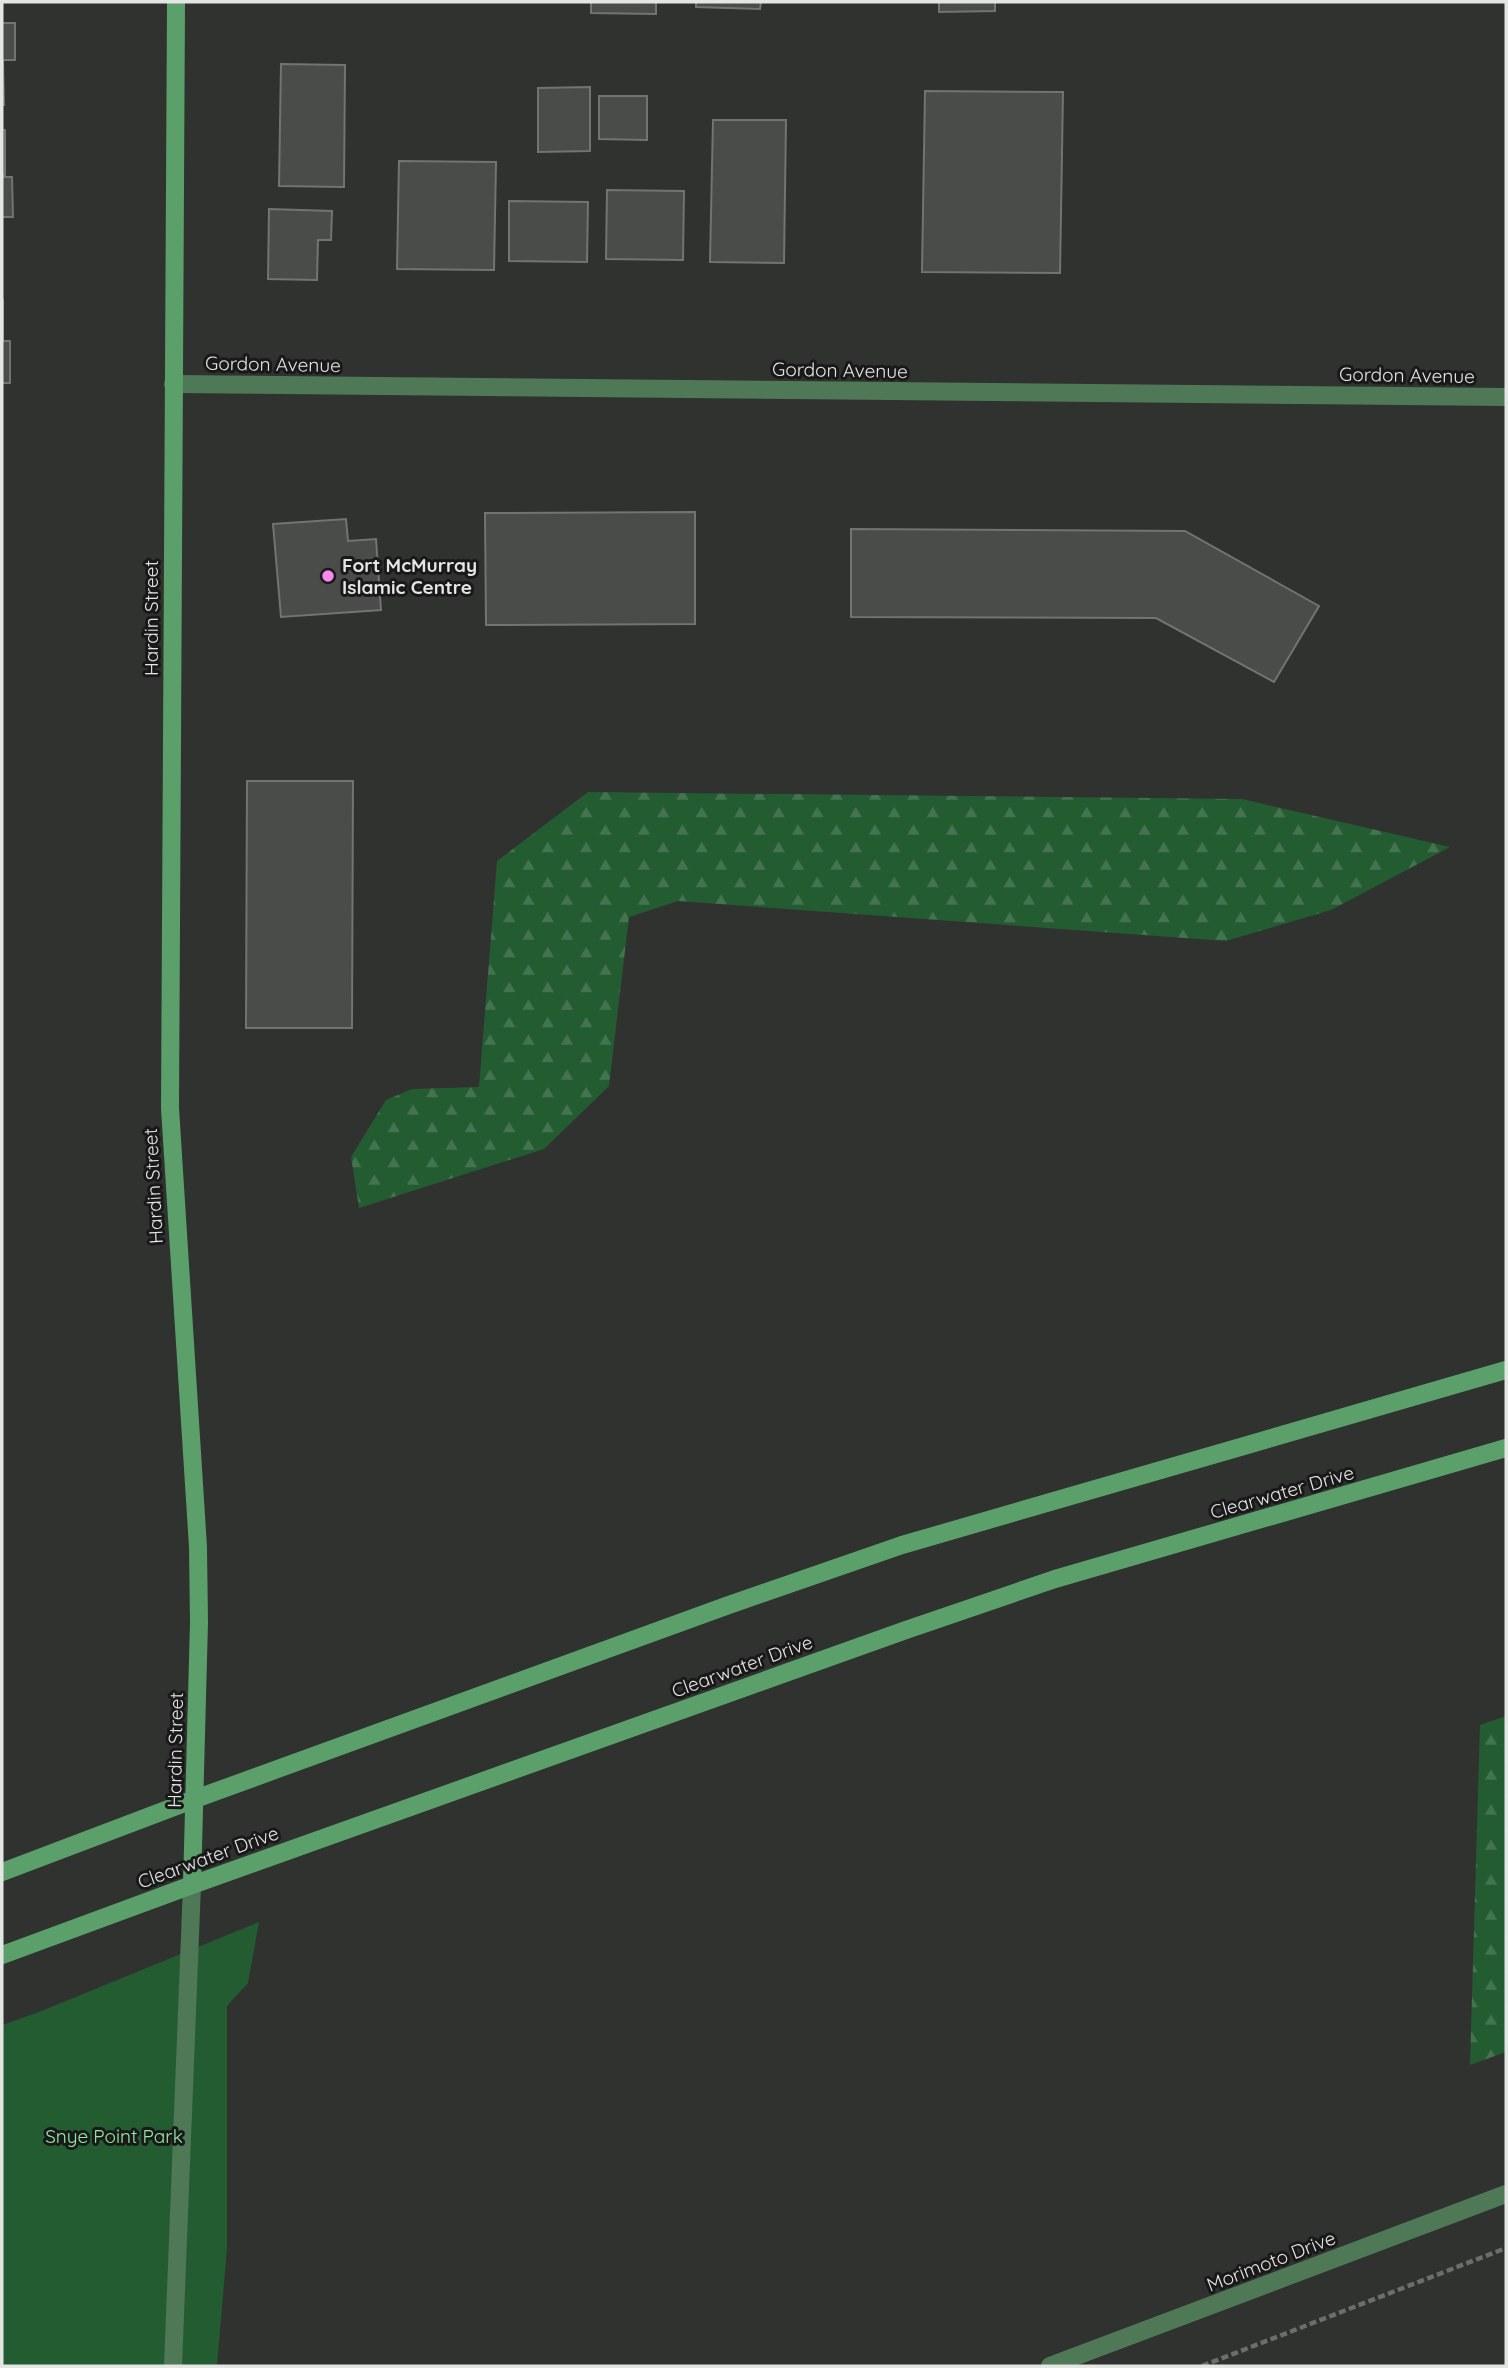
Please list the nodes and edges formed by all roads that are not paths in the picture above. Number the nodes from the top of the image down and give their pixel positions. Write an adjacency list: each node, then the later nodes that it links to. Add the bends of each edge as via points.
1 (176, 2): 2 (main road, Hardin Street)
2 (173, 384): 3 (street, Gordon Avenue); 6 (main road, Hardin Street, via 170,1108 198,1547)
3 (1506, 397)
4 (1506, 1370): 6 (main road, via 902,1545)
5 (1506, 1448): 8 (main road, Clearwater Drive, via 1055,1579)
6 (195, 1799): 7 (main road); 8 (main road, Hardin Street)
7 (2, 1872)
8 (192, 1885): 9 (main road, Clearwater Drive); 11 (street, Hardin Street)
9 (2, 1955)
10 (1506, 2194): 12 (street, Morimoto Drive)
11 (173, 2366)
12 (1050, 2366)

